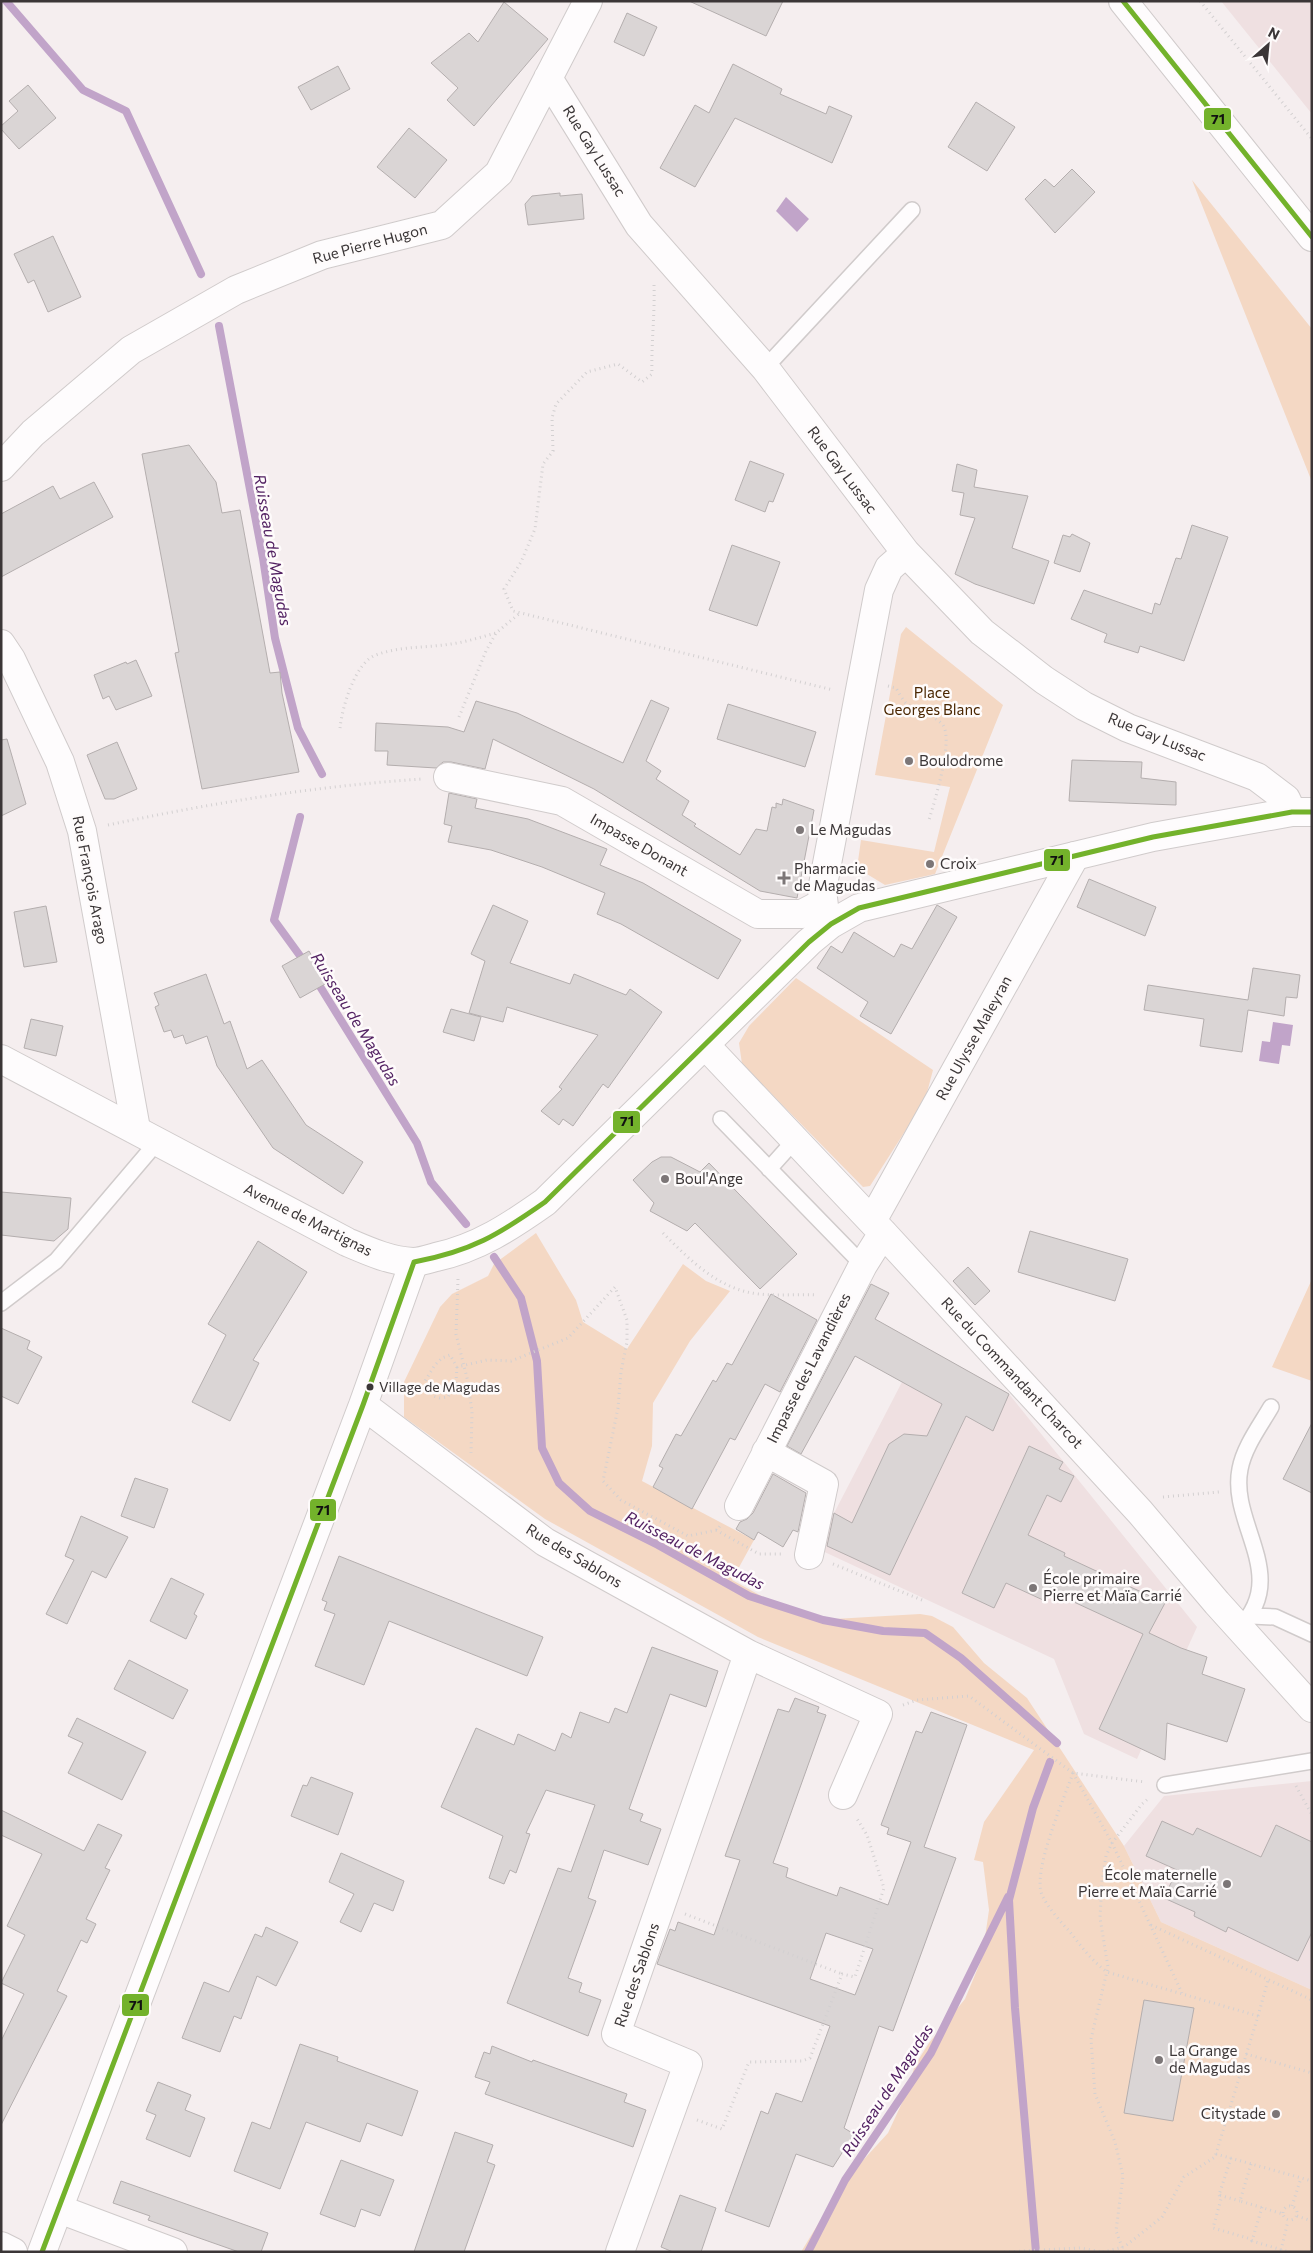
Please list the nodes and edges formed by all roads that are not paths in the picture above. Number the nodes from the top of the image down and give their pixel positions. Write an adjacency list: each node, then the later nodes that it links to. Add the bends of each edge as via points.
1 (588, 1): 3 (street)
2 (1123, 1): 5 (street)
3 (548, 78): 6 (street, Rue Gay Lussac, via 639,225); 7 (street, Rue Pierre Hugon, via 499,173 442,225 322,255 236,290 131,350 33,433)
4 (912, 210): 6 (lane)
5 (1312, 237)
6 (765, 368): 8 (street, Rue Gay Lussac)
7 (1, 467)
8 (906, 553): 11 (street, Rue Gay Lussac, via 982,632 1044,680 1084,706 1128,728 1257,777); 13 (street, via 888,568 879,590 822,890)
9 (1, 644): 17 (street, Rue François Arago, via 60,762 82,830)
10 (448, 777): 13 (street, Impasse Donant, via 562,801 758,914)
11 (1302, 812): 12 (street, Avenue de Martignas, via 1153,837)
12 (1075, 856): 13 (street, Avenue de Martignas); 20 (street, Rue Ulysse Maleyran)
13 (827, 913): 14 (street, Avenue de Martignas, via 809,942)
14 (705, 1045): 18 (street, Rue du Commandant Charcot); 21 (street, Avenue de Martignas, via 545,1202 499,1234 459,1252)
15 (1, 1059): 17 (street, Avenue de Martignas)
16 (721, 1119): 19 (lane)
17 (147, 1135): 21 (street, Avenue de Martignas, via 347,1242 378,1256); 23 (lane, via 56,1261)
18 (795, 1140): 19 (lane); 20 (street, Rue du Commandant Charcot)
19 (769, 1168): 22 (lane)
20 (878, 1227): 22 (street, Impasse des Lavandières); 29 (street, Rue du Commandant Charcot)
21 (414, 1262): 24 (street)
22 (863, 1264): 26 (street, Impasse des Lavandières)
23 (1, 1303)
24 (364, 1405): 31 (street, Rue des Sablons, via 545,1542); 36 (street)
25 (1271, 1408): 29 (lane, via 1252,1438 1240,1468 1240,1498 1259,1559 1259,1595)
26 (766, 1452): 27 (street, Impasse des Lavandières); 28 (street, via 824,1484)
27 (739, 1506)
28 (809, 1555)
29 (1245, 1622): 30 (lane, via 1276,1617); 32 (street, Rue du Commandant Charcot)
30 (1312, 1634)
31 (748, 1654): 35 (street, Rue des Sablons, via 878,1714); 41 (street, Rue des Sablons, via 616,2034 688,2064)
32 (1312, 1708)
33 (1312, 1761): 34 (lane)
34 (1165, 1785)
35 (843, 1795)
36 (59, 2210): 39 (street); 40 (street)
37 (1, 2246): 38 (street)
38 (13, 2252)
39 (42, 2252)
40 (173, 2252)
41 (620, 2252)

